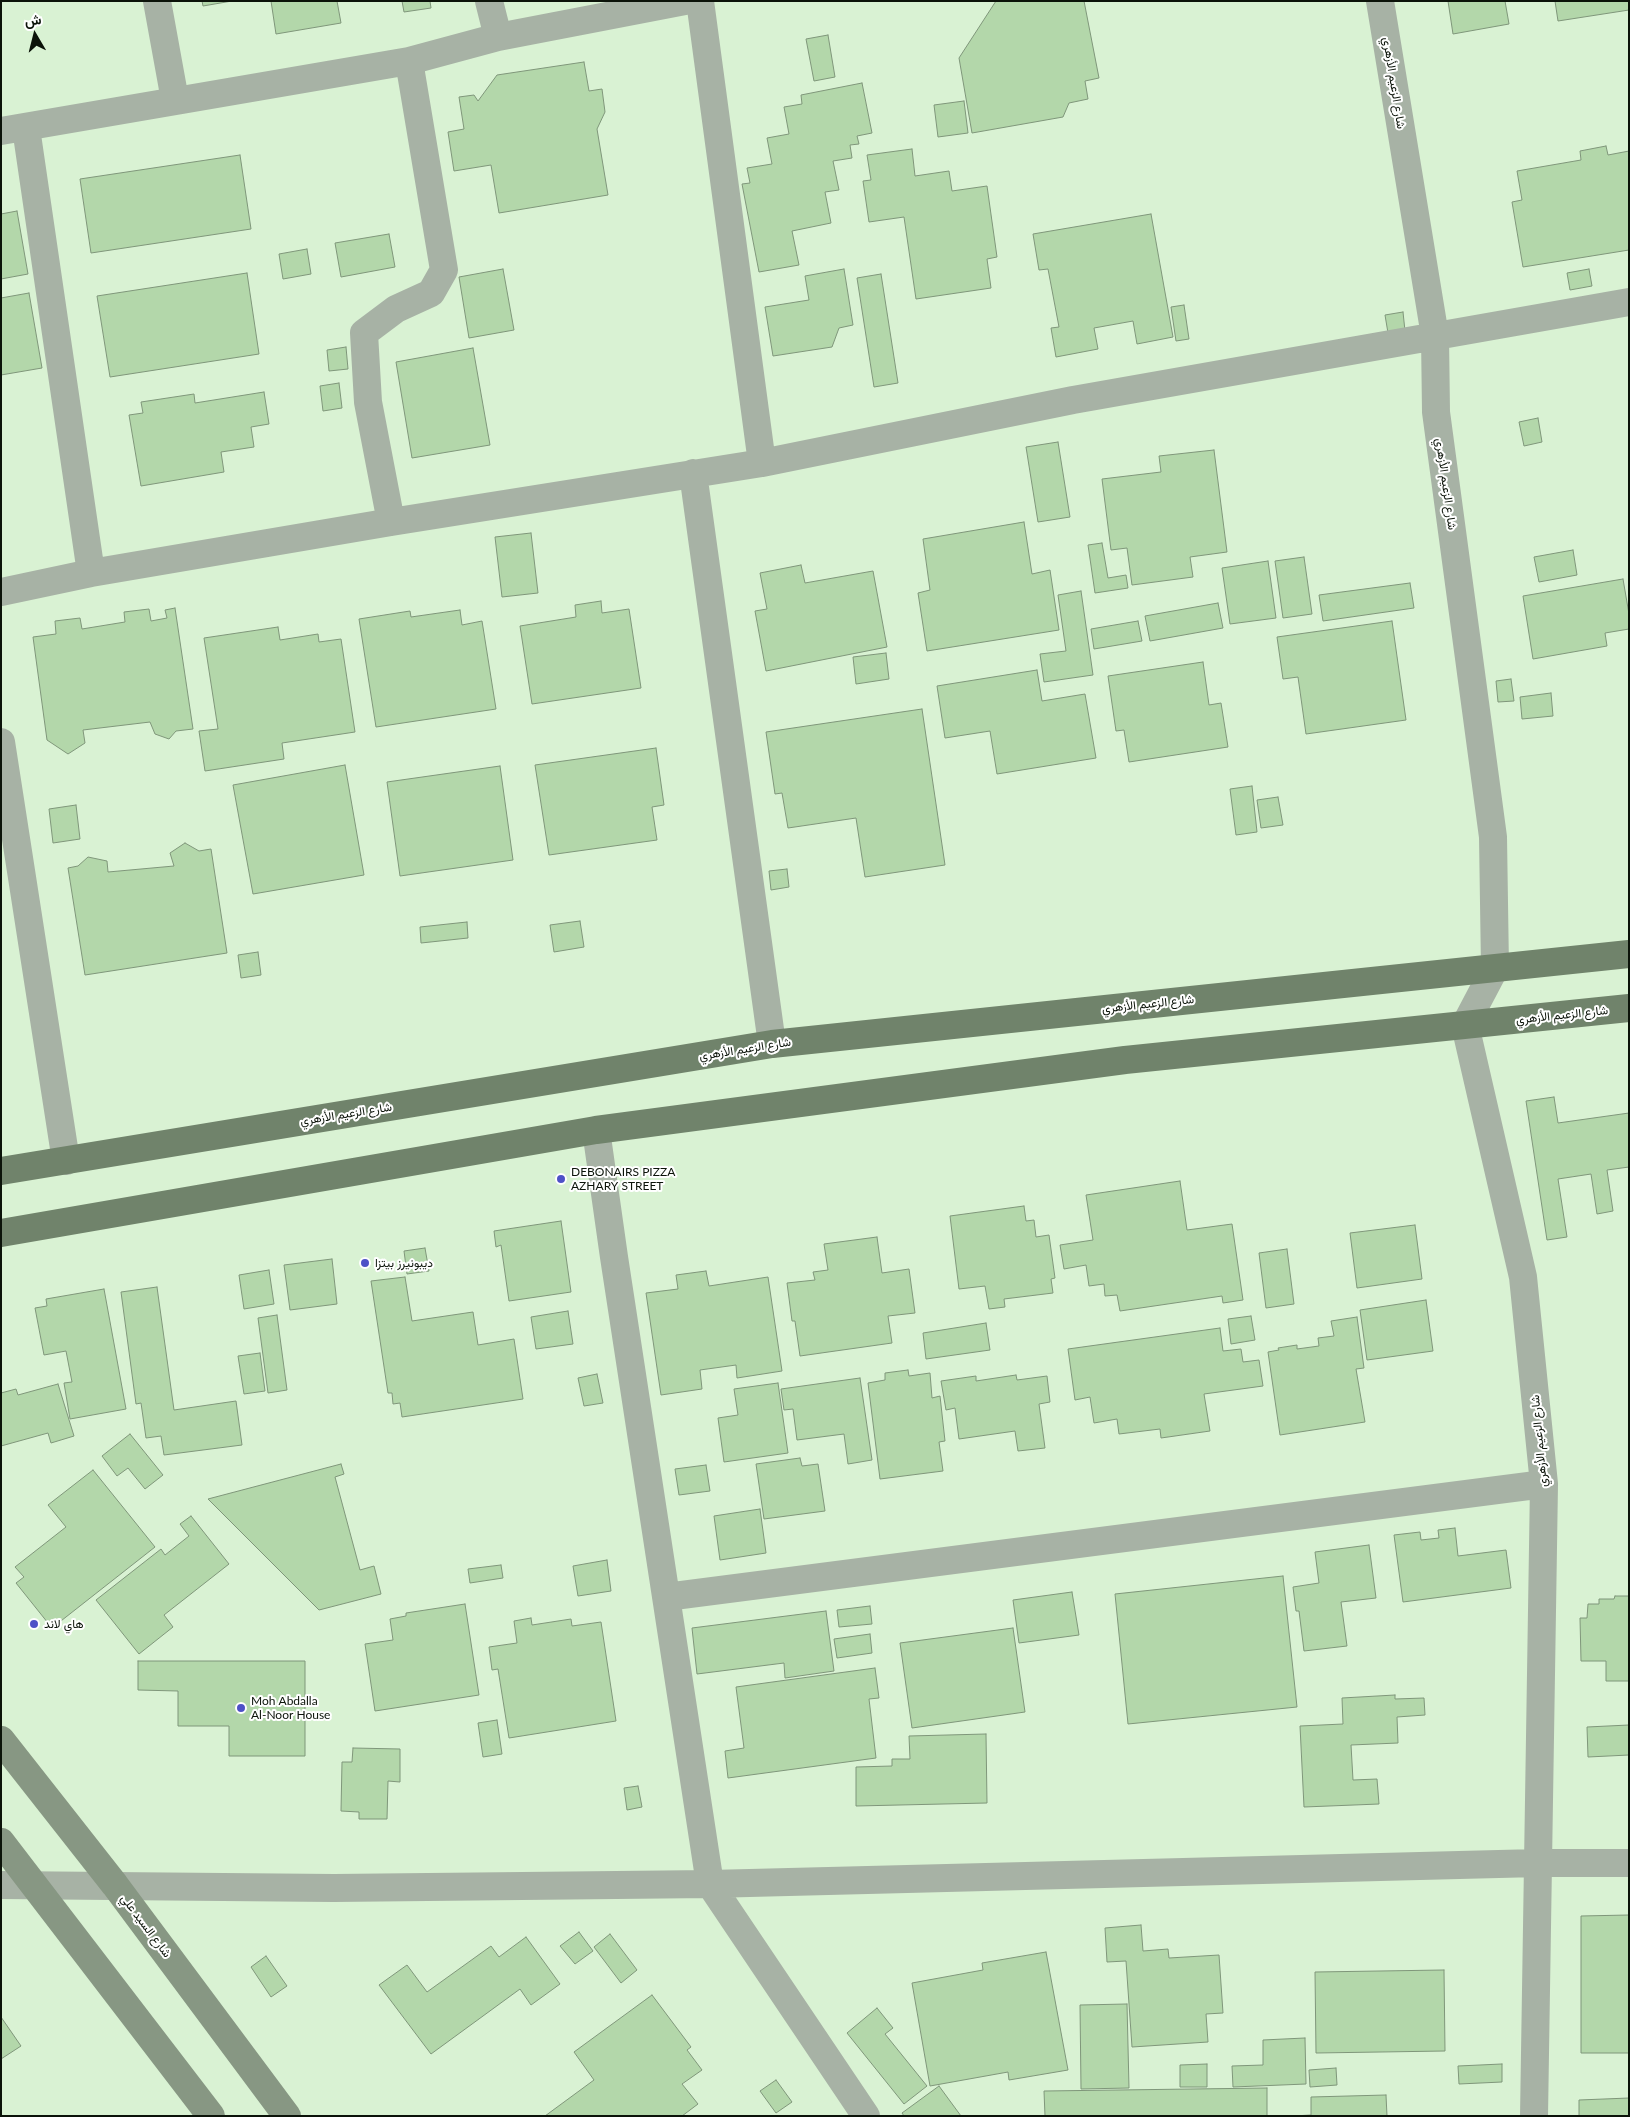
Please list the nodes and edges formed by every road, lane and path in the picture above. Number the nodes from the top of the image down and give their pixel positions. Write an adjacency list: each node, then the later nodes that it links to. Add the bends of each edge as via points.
1 (157, 1): 8 (street)
2 (489, 1): 6 (street)
3 (685, 1): 6 (street)
4 (700, 1): 12 (street)
5 (1380, 1): 11 (street, شارع الزعيم الأزهري)
6 (498, 37): 7 (street)
7 (409, 61): 8 (street); 14 (street, via 444,270 431,293 396,309 364,333 368,402)
8 (176, 100): 9 (street)
9 (13, 130): 15 (street)
10 (1629, 302): 11 (street)
11 (1434, 336): 12 (street, via 1073,400); 19 (street, شارع الزعيم الأزهري, via 1436,412 1493,837)
12 (762, 463): 13 (street)
13 (693, 473): 14 (street); 22 (street)
14 (392, 522): 15 (street)
15 (91, 573): 16 (street)
16 (1, 592)
17 (1, 742): 24 (street)
18 (1629, 954): 19 (main road, شارع الزعيم الأزهري)
19 (1495, 968): 21 (street, شارع الزعيم الأزهري); 22 (main road, شارع الزعيم الأزهري)
20 (1629, 1008): 21 (main road, شارع الزعيم الأزهري)
21 (1465, 1025): 23 (main road, شارع الزعيم الأزهري, via 1125,1060); 27 (street, شارع الزعيم الأزهري, via 1523,1278)
22 (772, 1044): 24 (main road, شارع الزعيم الأزهري)
23 (596, 1130): 26 (main road, شارع الزعيم الأزهري); 28 (street)
24 (66, 1160): 25 (main road, شارع الزعيم الأزهري)
25 (1, 1171)
26 (1, 1233)
27 (1544, 1484): 28 (street); 31 (street, شارع الزعيم الأزهري)
28 (666, 1597): 33 (street)
29 (1, 1740): 35 (main road, شارع السيد علي)
30 (1, 1842): 36 (main road)
31 (1538, 1863): 32 (street); 33 (street); 40 (street, شارع الزعيم الأزهري)
32 (1629, 1863)
33 (710, 1884): 35 (street, via 344,1888); 39 (street)
34 (1, 1885): 36 (street)
35 (115, 1885): 36 (street); 38 (main road, شارع السيد علي)
36 (35, 1886): 37 (main road)
37 (211, 2116)
38 (286, 2116)
39 (866, 2116)
40 (1534, 2116)

